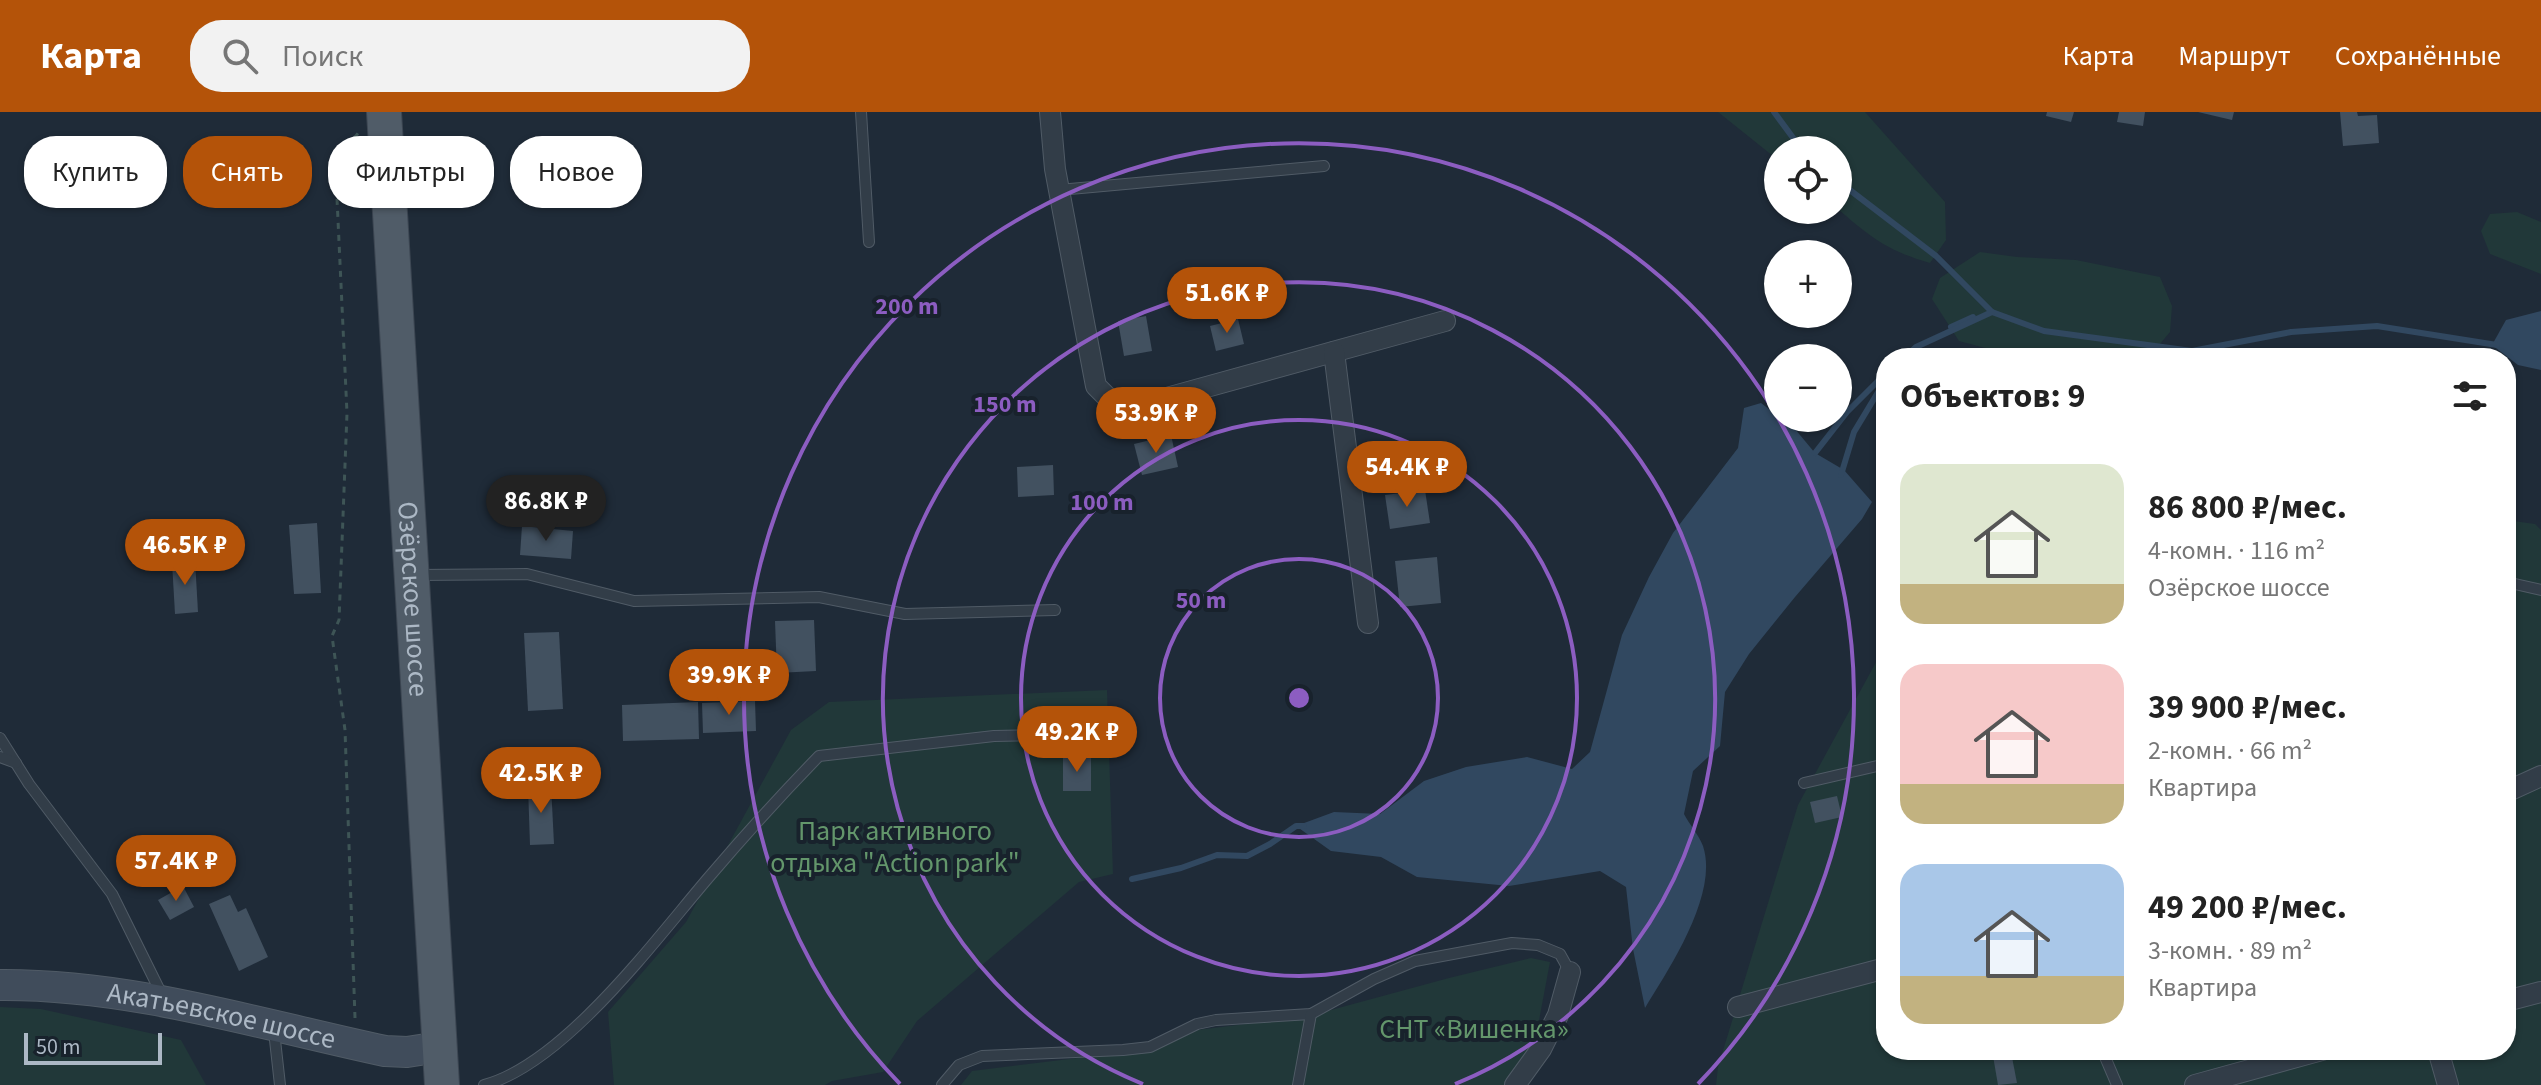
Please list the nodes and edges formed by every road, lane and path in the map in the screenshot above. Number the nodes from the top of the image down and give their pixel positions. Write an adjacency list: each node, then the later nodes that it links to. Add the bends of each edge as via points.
1 (861, 112): 6 (lane)
2 (1050, 112): 5 (street)
3 (371, 117): 9 (main road, Озёрское шоссе); 31 (path, via 342,153 336,177 347,413 339,620 332,636 345,730)
4 (1324, 166): 5 (lane)
5 (1059, 190): 8 (street, via 1096,386 1109,399 1145,404)
6 (869, 242)
7 (1445, 321): 8 (street)
8 (1334, 352): 13 (street)
9 (410, 575): 12 (lane, via 527,574 634,601 819,597 905,614); 32 (main road, Озёрское шоссе)
10 (2516, 584): 11 (lane)
11 (2541, 590)
12 (1055, 610)
13 (1368, 623)
14 (1048, 735): 38 (lane, via 819,756 564,1037 531,1065)
15 (0, 738): 17 (lane)
16 (0, 757): 17 (lane)
17 (16, 763): 27 (lane, via 112,894)
18 (1876, 766): 20 (lane)
19 (2541, 776): 21 (street)
20 (1804, 783)
21 (2516, 787)
22 (1876, 971): 28 (street)
23 (1570, 972): 29 (lane, via 1560,954 1512,943 1415,961); 41 (street, via 1558,1015)
24 (0, 985): 27 (main road, Акатьевское шоссе, via 71,988)
25 (2541, 992): 26 (street)
26 (2516, 998)
27 (166, 1002): 30 (main road, Акатьевское шоссе)
28 (1738, 1007)
29 (1311, 1014): 39 (lane, via 1216,1020 1150,1047 982,1056 959,1065); 40 (lane)
30 (274, 1025): 31 (main road, Акатьевское шоссе); 36 (lane)
31 (356, 1045): 32 (main road, Акатьевское шоссе, via 407,1052)
32 (439, 1047): 37 (main road, Озёрское шоссе)
33 (2106, 1060): 42 (lane)
34 (2286, 1060): 43 (street)
35 (2441, 1060): 44 (street)
36 (280, 1085)
37 (442, 1085)
38 (484, 1085)
39 (942, 1085)
40 (1298, 1085)
41 (1515, 1085)
42 (2117, 1085)
43 (2195, 1085)
44 (2448, 1085)

